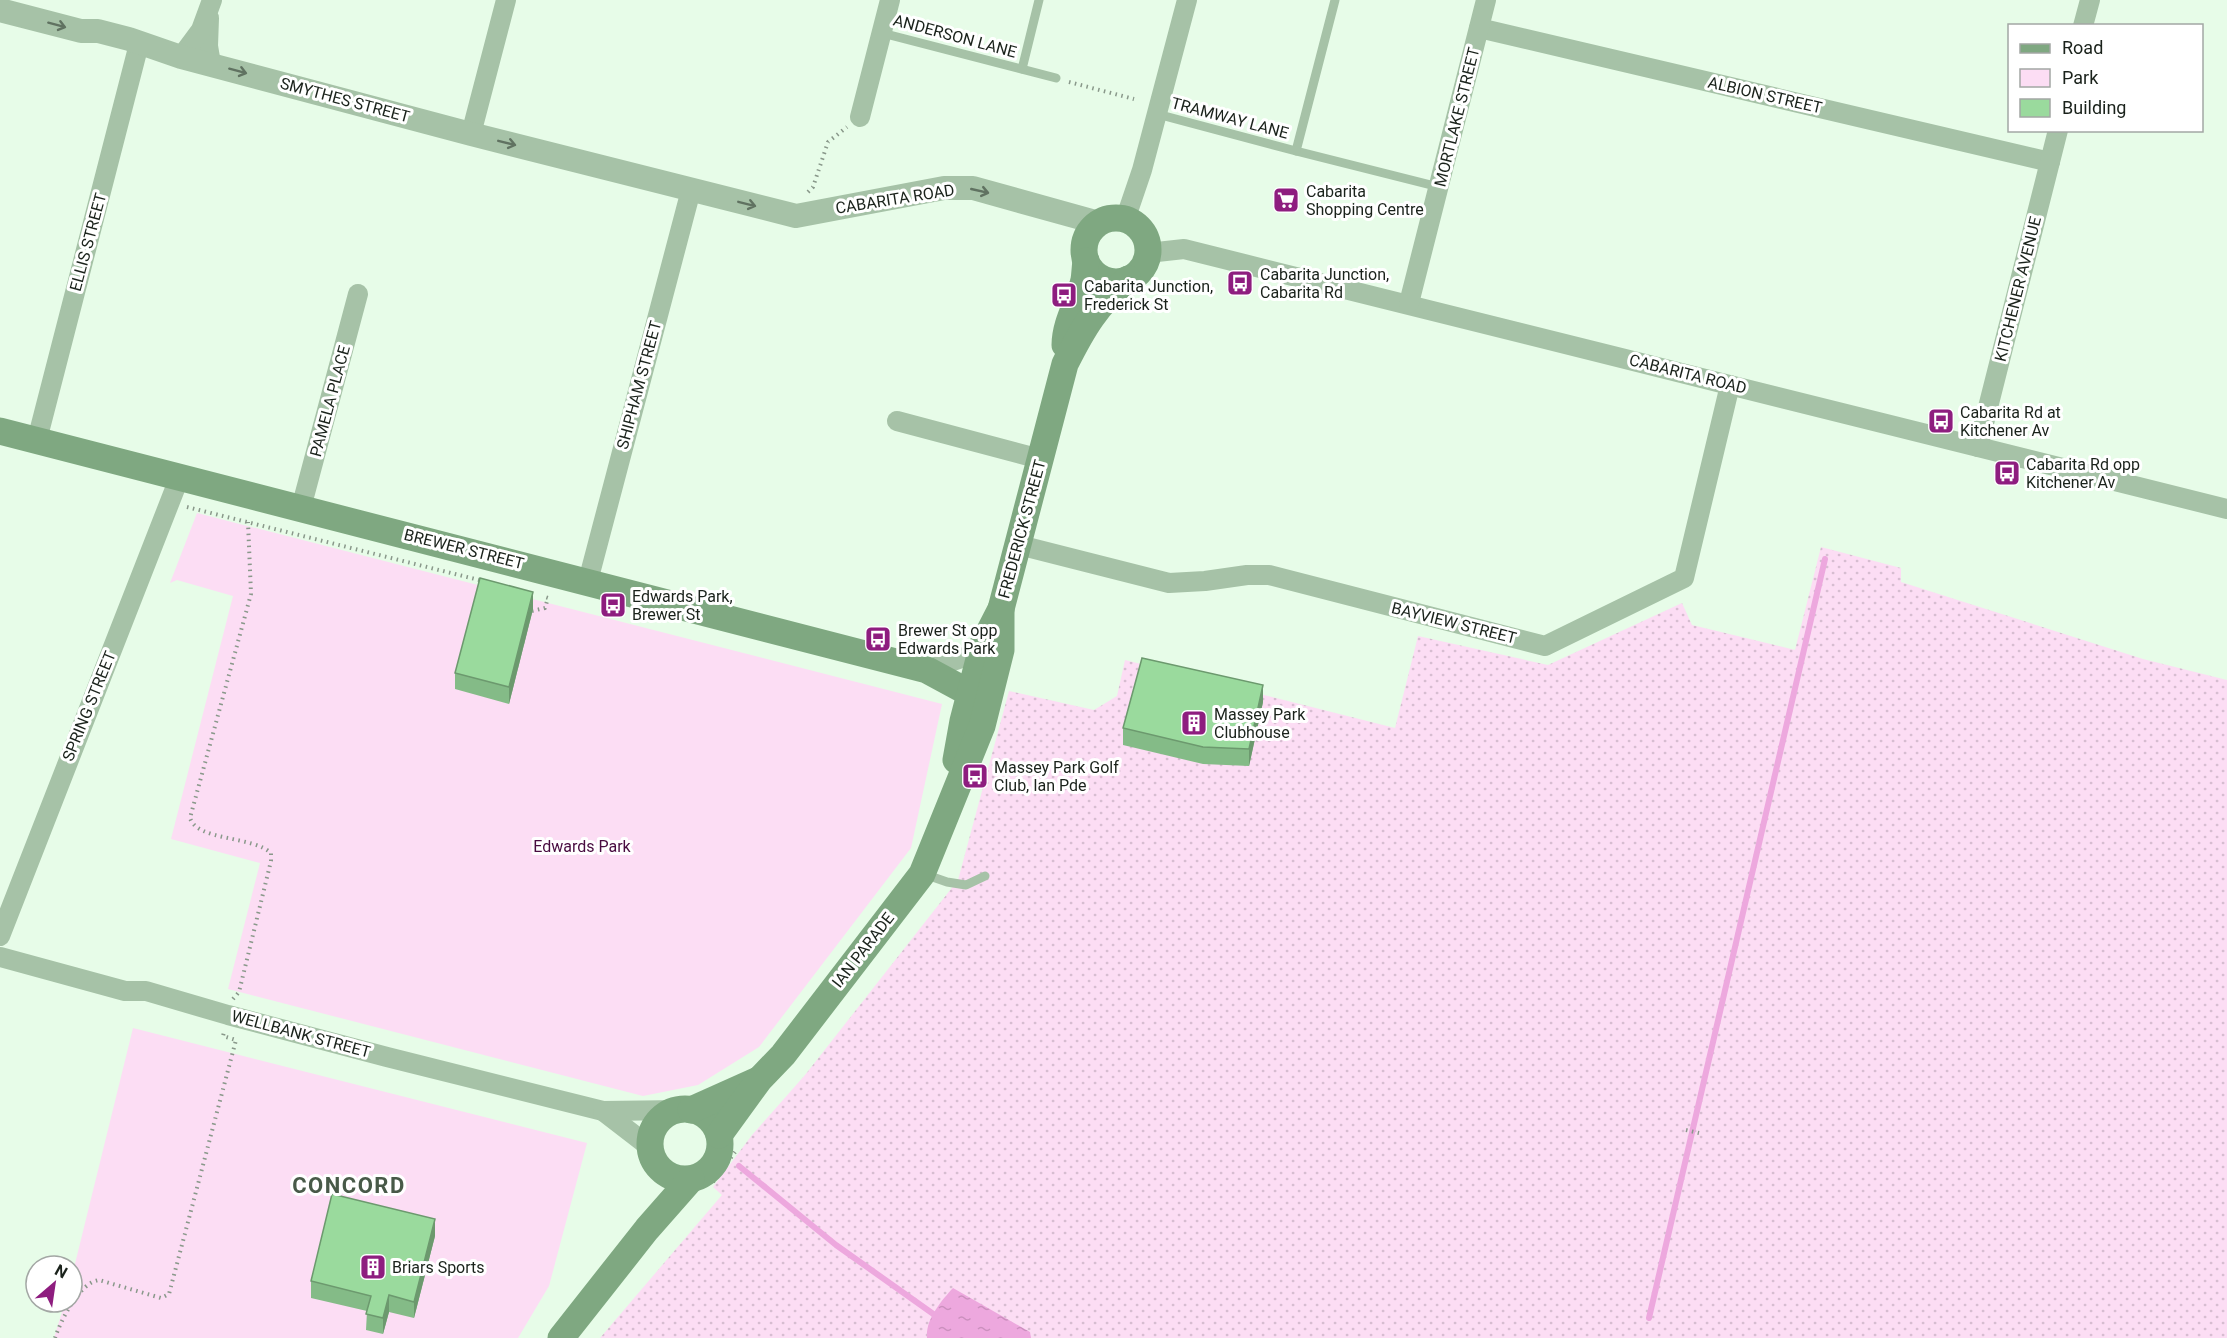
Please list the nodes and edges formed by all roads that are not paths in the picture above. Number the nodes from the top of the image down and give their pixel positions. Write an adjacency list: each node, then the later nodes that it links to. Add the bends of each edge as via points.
1 (506, 0): 21 (street)
2 (890, 0): 12 (street)
3 (1039, 0): 16 (lane, ANDERSON LANE)
4 (1187, 0): 18 (street)
5 (1335, 0): 22 (lane)
6 (1486, 0): 11 (street, MORTLAKE STREET)
7 (2090, 0): 10 (street)
8 (210, 5): 14 (street, via 201,30); 15 (street)
9 (0, 10): 13 (street, SMYTHES STREET, one-way to 13)
10 (2084, 24)
11 (1479, 27): 23 (street, ALBION STREET); 24 (street, MORTLAKE STREET)
12 (882, 33): 16 (lane, ANDERSON LANE); 19 (street)
13 (139, 44): 14 (street, SMYTHES STREET); 36 (street, ELLIS STREET)
14 (181, 57): 15 (street, SMYTHES STREET)
15 (211, 64): 21 (street, SMYTHES STREET, one-way to 21)
16 (1022, 69): 17 (lane)
17 (1056, 78)
18 (1157, 114): 22 (lane, TRAMWAY LANE); 26 (street, via 1136,190)
19 (860, 117)
20 (2058, 132): 23 (street, KITCHENER AVENUE)
21 (471, 134): 25 (street, SMYTHES STREET, one-way to 25)
22 (1296, 151): 24 (lane, TRAMWAY LANE)
23 (2050, 162): 37 (street, KITCHENER AVENUE)
24 (1439, 187): 31 (street, MORTLAKE STREET)
25 (691, 190): 26 (street, CABARITA ROAD, one-way to 26, via 796,216 944,188 973,188); 43 (street, SHIPHAM STREET)
26 (1112, 221): 27 (main road, via 1138,227 1146,238); 28 (main road, via 1087,237)
27 (1148, 252): 29 (main road, via 1142,269); 31 (street, CABARITA ROAD, via 1184,249)
28 (1086, 261): 29 (main road, via 1091,270 1108,281); 32 (main road, FREDERICK STREET, via 1084,281 1065,338)
29 (1128, 279): 32 (main road, FREDERICK STREET, via 1094,312)
30 (358, 294): 40 (street, PAMELA PLACE)
31 (1409, 303): 33 (street, CABARITA ROAD)
32 (1065, 364): 38 (main road, FREDERICK STREET)
33 (1730, 385): 37 (street, CABARITA ROAD); 42 (street, BAYVIEW STREET, via 1684,578 1545,646 1269,575 1169,583)
34 (897, 421): 38 (street)
35 (0, 430): 36 (main road, BREWER STREET)
36 (37, 440): 39 (main road, BREWER STREET)
37 (1978, 447): 41 (street, CABARITA ROAD)
38 (1040, 459): 42 (main road, FREDERICK STREET)
39 (180, 476): 40 (main road, BREWER STREET); 48 (street, SPRING STREET)
40 (301, 508): 43 (main road, BREWER STREET)
41 (2227, 509)
42 (1019, 546): 44 (main road, FREDERICK STREET)
43 (588, 581): 45 (main road, BREWER STREET, via 927,670)
44 (1001, 609): 45 (main road, IAN PARADE, via 1001,650)
45 (981, 673): 46 (main road, IAN PARADE, via 947,809)
46 (922, 874): 47 (lane, via 966,885); 50 (main road, IAN PARADE)
47 (985, 876)
48 (0, 936)
49 (0, 957): 52 (street, WELLBANK STREET, via 125,991 146,991)
50 (759, 1080): 51 (main road, IAN PARADE); 53 (main road, IAN PARADE)
51 (686, 1110): 52 (street, WELLBANK STREET); 53 (main road, via 709,1118); 54 (main road, via 671,1112 655,1127 651,1137)
52 (603, 1111): 54 (street, WELLBANK STREET)
53 (728, 1143): 55 (main road, via 720,1146)
54 (655, 1158): 55 (main road, via 669,1175); 56 (main road)
55 (701, 1182): 56 (main road)
56 (647, 1229): 57 (main road)
57 (561, 1338)

